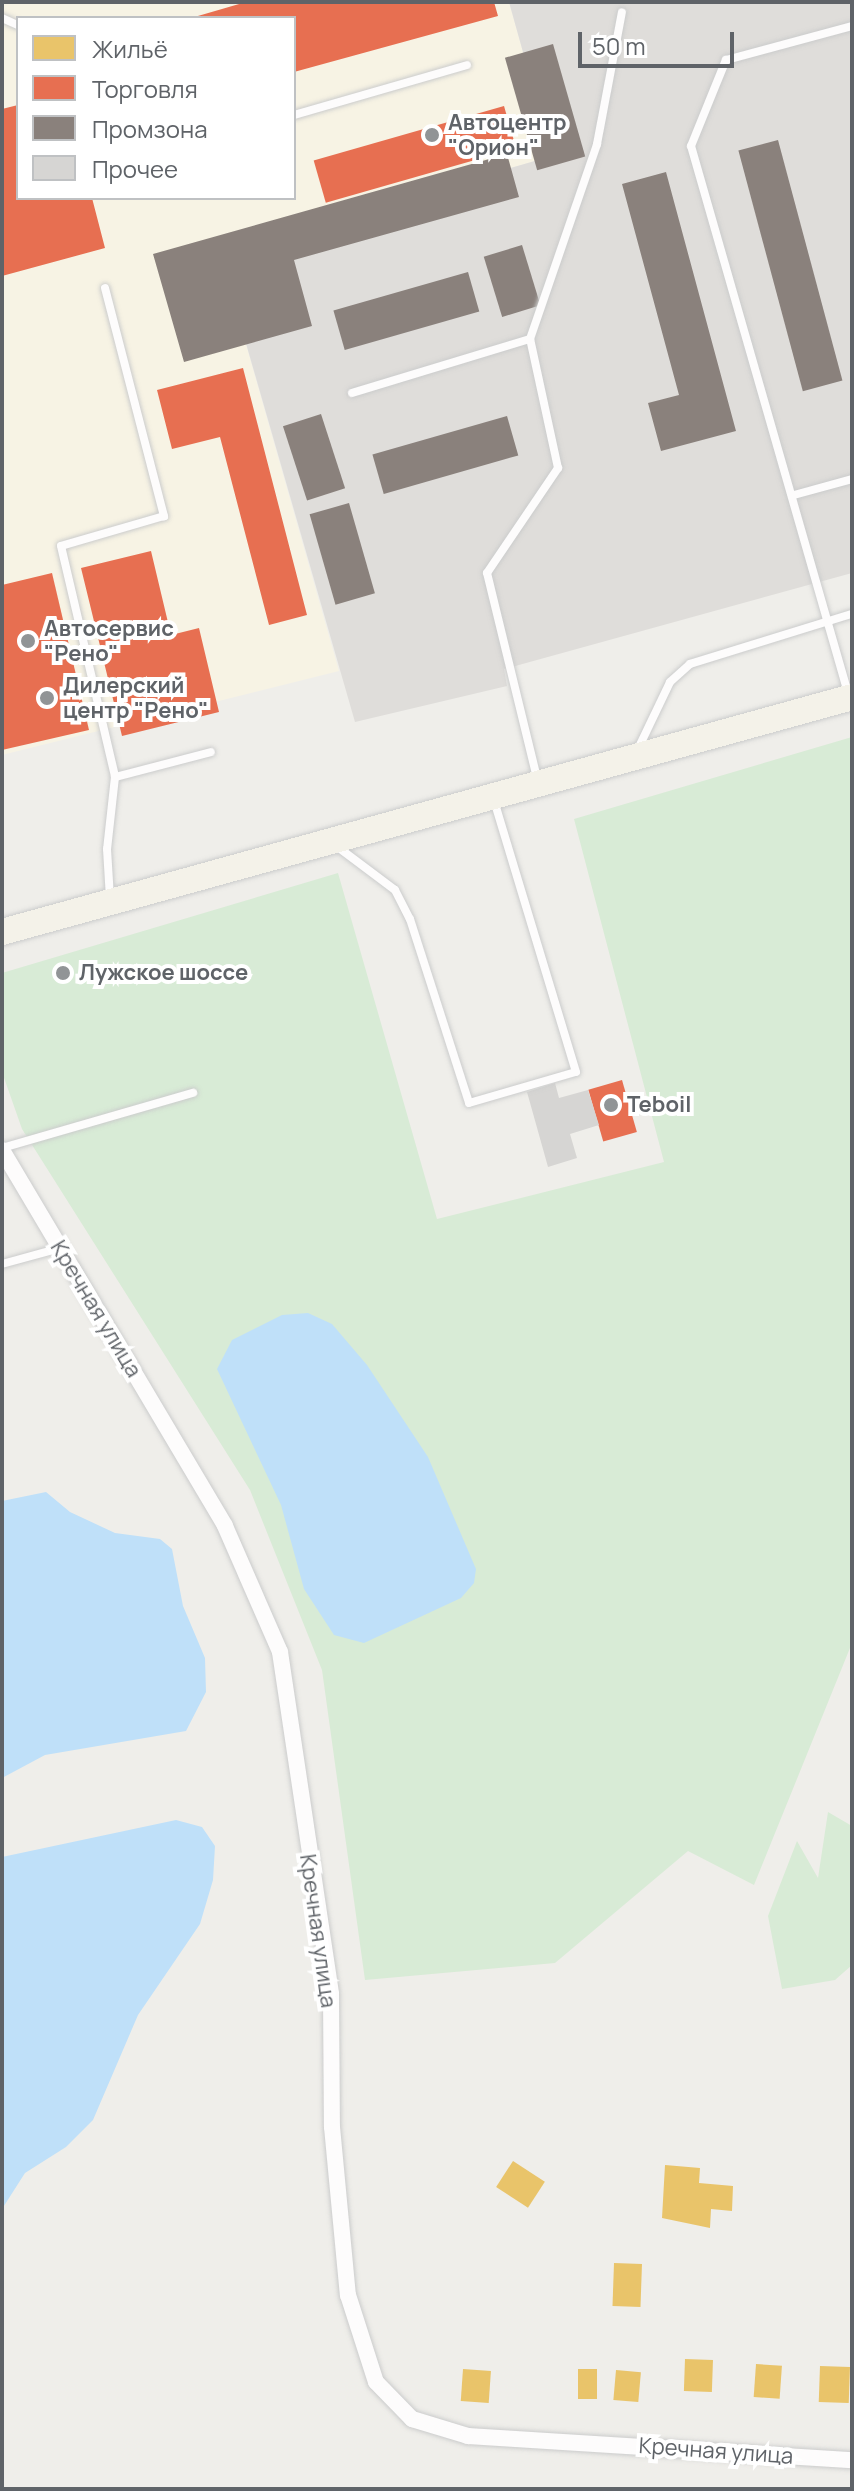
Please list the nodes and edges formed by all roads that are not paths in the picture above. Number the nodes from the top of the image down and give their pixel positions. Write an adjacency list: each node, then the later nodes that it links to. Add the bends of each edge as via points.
1 (622, 12): 6 (lane, via 597,144)
2 (852, 26): 9 (lane, via 726,60 691,146)
3 (467, 65): 4 (lane)
4 (296, 114)
5 (105, 288): 15 (lane, via 164,516 61,546)
6 (530, 339): 7 (lane); 16 (lane, via 558,468 487,573)
7 (352, 393)
8 (852, 479): 9 (lane)
9 (794, 495): 11 (lane)
10 (852, 614): 11 (lane)
11 (829, 620): 12 (lane); 14 (lane, via 690,664 670,682)
12 (850, 697): 14 (main road)
13 (211, 752): 15 (lane)
14 (633, 759): 16 (main road)
15 (115, 777): 19 (lane, via 107,849)
16 (539, 785): 17 (main road)
17 (493, 798): 18 (main road); 18 (lane, via 576,1072 469,1103 410,919 395,890)
18 (332, 843): 19 (main road)
19 (111, 903): 20 (main road)
20 (2, 932)
21 (193, 1093): 22 (lane)
22 (2, 1149): 23 (street, Кречная улица)
23 (60, 1248): 24 (lane); 25 (street, Кречная улица, via 225,1526 280,1652 331,1994 332,2127 348,2295 376,2382 412,2419 468,2436)
24 (2, 1264)
25 (852, 2460)

